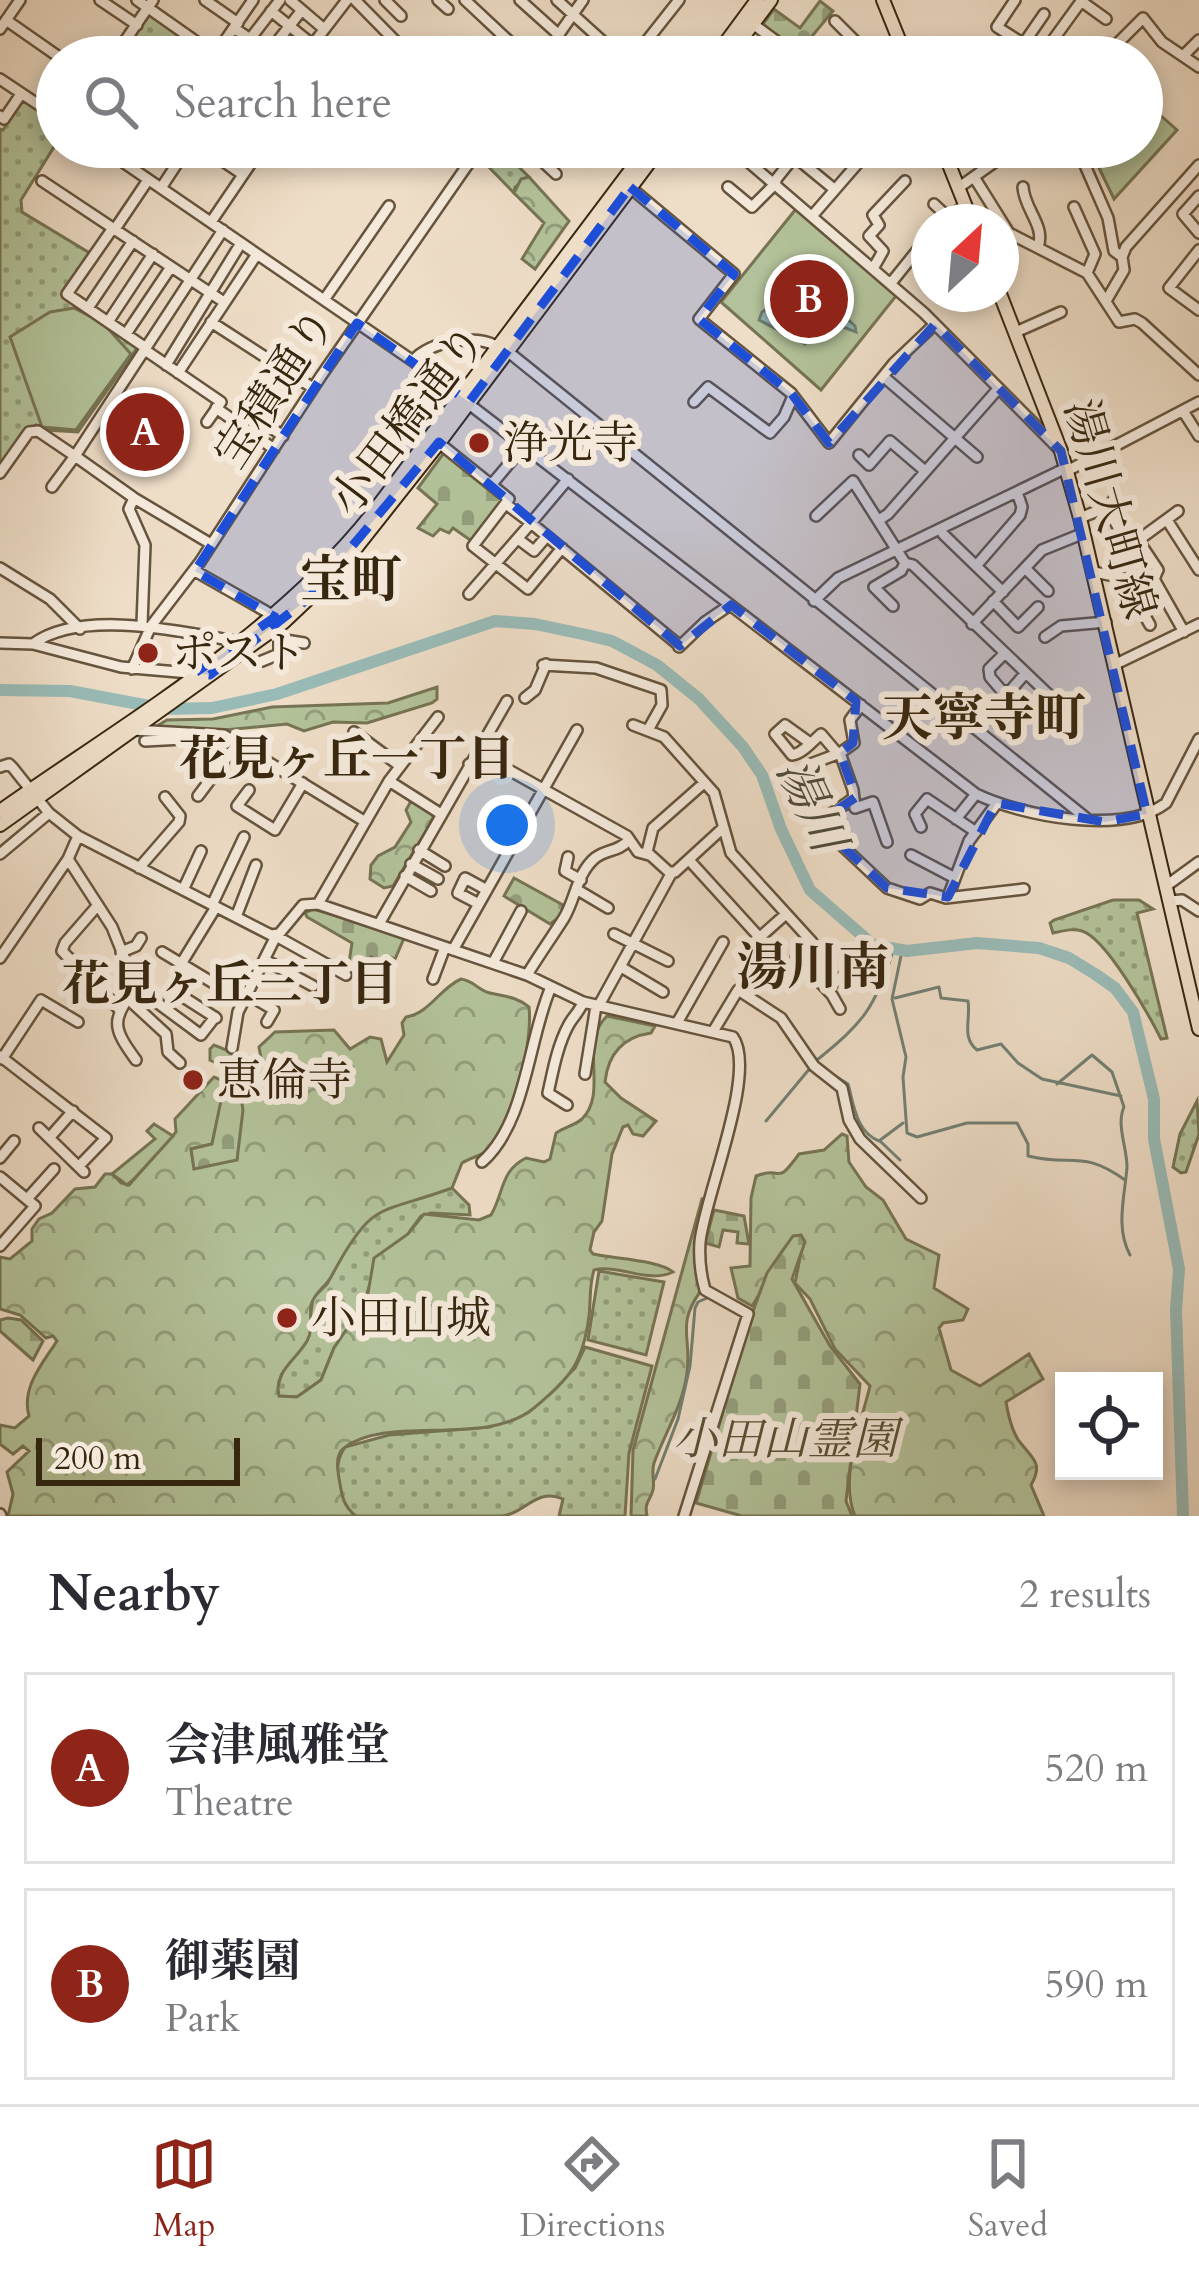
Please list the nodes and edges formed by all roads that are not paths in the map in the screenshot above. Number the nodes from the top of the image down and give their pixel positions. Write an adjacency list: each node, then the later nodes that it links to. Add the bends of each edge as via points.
1 (20, 0): 31 (street)
2 (100, 0): 33 (street)
3 (137, 0): 21 (street)
4 (205, 0): 35 (street)
5 (238, 0): 22 (street)
6 (280, 0): 25 (street)
7 (290, 0): 24 (street)
8 (351, 0): 37 (street); 48 (street)
9 (385, 0): 28 (street)
10 (438, 0): 23 (street)
11 (465, 0): 49 (street)
12 (520, 0): 38 (street)
13 (557, 0): 26 (street)
14 (584, 0): 26 (street)
15 (680, 0): 51 (street)
16 (757, 0): 52 (main road)
17 (771, 0): 32 (main road)
18 (883, 0): 56 (main road)
19 (1015, 0): 57 (street, via 997,27)
20 (1082, 0): 29 (street); 59 (street)
21 (150, 4): 33 (street); 40 (street)
22 (251, 4): 35 (street)
23 (448, 9)
24 (302, 10): 36 (street); 37 (street)
25 (271, 11): 34 (street); 36 (street)
26 (573, 14): 38 (street); 50 (street)
27 (1044, 14): 58 (street)
28 (400, 16)
29 (1106, 19)
30 (835, 21): 55 (street)
31 (3, 24): 64 (street)
32 (753, 24): 53 (main road); 54 (street)
33 (136, 25): 39 (street)
34 (261, 25): 43 (street); 44 (street)
35 (236, 26): 41 (street); 42 (street)
36 (289, 26): 45 (street); 46 (street)
37 (324, 29): 47 (street)
38 (559, 35)
39 (128, 36)
40 (191, 36)
41 (230, 36)
42 (247, 36)
43 (252, 36)
44 (276, 36)
45 (282, 36)
46 (302, 36)
47 (319, 36)
48 (389, 36)
49 (504, 36)
50 (597, 36)
51 (651, 36)
52 (730, 36)
53 (744, 36)
54 (769, 36)
55 (850, 36)
56 (895, 36)
57 (1012, 36)
58 (1029, 36)
59 (1056, 36)
60 (1124, 36): 61 (street, via 1142,18)
61 (1158, 36)
62 (1199, 40): 65 (street)
63 (1163, 42): 65 (street)
64 (36, 43)
65 (1185, 54): 66 (street)
66 (1199, 68)
67 (0, 79): 68 (street)
68 (21, 94): 69 (street); 70 (street)
69 (36, 104)
70 (0, 116)
71 (1199, 165): 115 (street)
72 (131, 168): 90 (street)
73 (174, 168): 97 (street)
74 (233, 168): 87 (street)
75 (246, 168): 87 (street)
76 (466, 168): 134 (street, 宝積通り)
77 (550, 168): 88 (street)
78 (636, 168): 94 (main road, 小田橋通り)
79 (641, 168): 94 (main road, 小田橋通り)
80 (757, 168): 93 (street)
81 (786, 168): 93 (street)
82 (814, 168): 99 (street)
83 (853, 168): 99 (street)
84 (950, 168): 98 (main road)
85 (988, 168): 89 (street)
86 (1086, 168): 115 (street, via 1114,251)
87 (242, 174): 105 (street)
88 (556, 174)
89 (974, 178): 98 (street); 111 (street, via 1009,233)
90 (148, 180): 97 (street); 106 (street)
91 (42, 181): 106 (street)
92 (905, 181): 118 (street, via 873,215 879,225 869,236 883,251)
93 (775, 182): 95 (street, via 752,207); 104 (street)
94 (626, 184): 138 (main road, 小田橋通り); 147 (street, via 734,274 699,320)
95 (728, 187)
96 (1023, 187): 111 (street, via 1041,231)
97 (161, 188): 105 (street)
98 (958, 188): 101 (main road)
99 (834, 189): 104 (street)
100 (1199, 196): 108 (street, via 1183,214)
101 (965, 204)
102 (389, 206): 125 (street)
103 (1074, 207): 120 (street, via 1095,254)
104 (813, 215): 118 (street)
105 (211, 222): 107 (street)
106 (114, 229): 109 (street); 128 (street, via 68,294)
107 (223, 230): 110 (street); 121 (street)
108 (1199, 233)
109 (133, 241): 113 (street); 128 (street)
110 (242, 243): 114 (street); 124 (street)
111 (1038, 247): 120 (street)
112 (1199, 250): 119 (street)
113 (153, 254): 117 (street); 132 (street)
114 (257, 254): 125 (street); 126 (street)
115 (1123, 257): 127 (street)
116 (911, 258): 123 (street)
117 (171, 267): 121 (street); 137 (street)
118 (874, 267): 123 (street)
119 (1185, 270): 122 (street); 129 (street, via 1169,288)
120 (1087, 273): 127 (street)
121 (191, 280): 124 (street); 139 (street)
122 (1199, 281)
123 (891, 283): 135 (street)
124 (213, 295): 126 (street); 141 (street)
125 (324, 300): 134 (street)
126 (224, 302): 133 (street)
127 (1106, 302): 143 (street, via 1119,322 1142,323)
128 (88, 308): 132 (street)
129 (1199, 310)
130 (1008, 312): 136 (main road, 湯川大町線)
131 (1061, 312): 136 (street)
132 (108, 322): 137 (street)
133 (211, 322): 142 (street); 145 (street)
134 (357, 322): 140 (street); 145 (street, 宝積通り)
135 (935, 324): 144 (street); 146 (street)
136 (1016, 332): 161 (main road, 湯川大町線)
137 (126, 334): 139 (street)
138 (502, 348): 140 (street, via 469,339 424,350); 148 (main road, 小田橋通り); 199 (street)
139 (146, 349): 141 (street); 162 (street)
140 (413, 361): 148 (street)
141 (166, 365): 142 (street)
142 (178, 373): 151 (street, via 220,402)
143 (1199, 375)
144 (884, 376): 147 (street, via 830,443); 157 (street)
145 (313, 388): 155 (street, 宝積通り)
146 (998, 389): 157 (street); 161 (street)
147 (793, 396): 149 (street, via 770,433 708,387)
148 (464, 400): 158 (main road, 小田橋通り); 159 (street); 204 (main road, 小田橋通り, via 349,543)
149 (694, 402)
150 (1199, 403): 153 (street)
151 (216, 408): 154 (street); 160 (street)
152 (244, 409): 155 (street)
153 (1183, 411): 156 (street); 165 (street)
154 (207, 422)
155 (283, 436): 160 (street, 宝積通り)
156 (1199, 436)
157 (956, 437): 164 (street); 166 (street)
158 (439, 443): 169 (street); 212 (main road, 小田橋通り, via 337,572)
159 (524, 446): 168 (street); 169 (street)
160 (274, 449): 185 (street, 宝積通り)
161 (1061, 451): 165 (main road, 湯川大町線)
162 (75, 455): 167 (street, via 32,431); 170 (street); 172 (street)
163 (859, 455): 166 (street, via 869,465 890,441)
164 (977, 457)
165 (1066, 470): 171 (street); 176 (main road, 湯川大町線)
166 (925, 471): 177 (street)
167 (0, 473)
168 (568, 479): 179 (street); 201 (street)
169 (492, 484): 173 (street)
170 (52, 488)
171 (1017, 492): 187 (street); 190 (street, via 1020,515)
172 (134, 498): 185 (street); 208 (street, via 129,509 145,545)
173 (506, 504): 179 (street); 189 (street, via 473,546)
174 (1178, 511): 178 (street)
175 (816, 516): 177 (street, via 854,481)
176 (1080, 518): 180 (main road, 湯川大町線); 184 (street, via 1111,503 1126,542)
177 (878, 520): 187 (street)
178 (1166, 520): 184 (street); 193 (street)
179 (531, 523): 182 (street); 183 (street)
180 (1084, 533): 192 (street, via 1042,550); 195 (main road, 湯川大町線)
181 (943, 534): 190 (street)
182 (547, 536): 183 (street, via 534,551); 186 (street)
183 (518, 539): 189 (street)
184 (1138, 540): 211 (street)
185 (211, 544): 194 (street, 宝積通り)
186 (562, 548): 189 (street, via 528,589); 201 (street, via 679,648)
187 (897, 550): 188 (street); 199 (street, via 832,581)
188 (905, 563): 202 (street, via 874,587); 206 (street)
189 (496, 564): 198 (street)
190 (976, 566): 197 (street)
191 (0, 568): 210 (street)
192 (1025, 568): 196 (street); 197 (street)
193 (1199, 570)
194 (195, 571): 204 (street); 208 (street, 宝積通り)
195 (1094, 572): 205 (main road, 湯川大町線); 209 (street, via 1124,578)
196 (1048, 591)
197 (1003, 592): 200 (street)
198 (469, 594)
199 (814, 601): 261 (street)
200 (994, 602): 203 (street, via 1018,626); 206 (street)
201 (730, 605): 228 (street)
202 (893, 606)
203 (1038, 607)
204 (274, 616): 214 (main road, 小田橋通り)
205 (1106, 622): 213 (street, via 1058,627); 220 (main road, 湯川大町線)
206 (973, 624): 218 (street)
207 (1199, 624): 211 (street)
208 (146, 625): 210 (street); 214 (street); 221 (street, 宝積通り)
209 (1150, 625)
210 (80, 629): 217 (street)
211 (1184, 632): 220 (street)
212 (275, 634): 216 (street); 219 (street, via 279,654); 224 (main road, 小田橋通り)
213 (1045, 638)
214 (240, 642): 224 (main road, 小田橋通り)
215 (0, 643): 217 (street)
216 (304, 643)
217 (33, 644): 221 (street)
218 (1003, 656): 223 (street); 223 (street, via 989,669 1002,691)
219 (262, 661)
220 (1116, 664): 259 (main road, 湯川大町線)
221 (132, 669): 222 (street)
222 (166, 670): 224 (street); 224 (street, via 172,682)
223 (1024, 675): 225 (street)
224 (191, 681): 231 (main road, 小田橋通り); 231 (main road, 小田橋通り)
225 (1048, 694)
226 (525, 698): 233 (street, via 544,664 596,668 661,690)
227 (507, 701): 241 (street)
228 (861, 705): 240 (street, via 850,720 854,743); 251 (street)
229 (438, 717): 243 (street)
230 (633, 725): 233 (street)
231 (130, 728): 235 (street); 250 (main road, 小田橋通り)
232 (577, 730): 249 (street)
233 (648, 730): 247 (street)
234 (354, 732): 243 (street)
235 (222, 735): 237 (street); 238 (street)
236 (1199, 739): 259 (street, via 1172,797)
237 (146, 741)
238 (238, 743): 246 (street); 252 (street)
239 (810, 743): 240 (street, via 821,734)
240 (839, 753): 242 (street); 254 (street)
241 (469, 764): 249 (street, via 505,768); 258 (street)
242 (808, 765)
243 (400, 766): 245 (street)
244 (0, 767): 250 (street, via 9,764)
245 (389, 781): 258 (street); 262 (street)
246 (302, 783): 248 (street, via 275,830 237,806); 262 (street)
247 (704, 783): 265 (street); 274 (street, via 653,828)
248 (249, 790)
249 (544, 790): 269 (street); 292 (street)
250 (34, 794): 256 (main road, 小田橋通り); 257 (street); 263 (main road, 小田橋通り)
251 (976, 794): 255 (street); 260 (street)
252 (198, 796)
253 (165, 797): 283 (street, via 179,822)
254 (854, 798): 270 (street, via 855,808 873,802); 294 (street, via 818,823 886,888 920,899)
255 (997, 803): 261 (street); 266 (street)
256 (0, 811)
257 (49, 813): 267 (street); 273 (street)
258 (441, 814): 271 (street)
259 (1147, 814): 261 (street); 289 (main road, 湯川大町線)
260 (956, 819): 264 (street, via 927,799 915,814); 266 (street)
261 (1088, 820)
262 (364, 821): 296 (street)
263 (0, 824)
264 (921, 827)
265 (723, 828): 278 (street); 303 (street, via 731,853)
266 (976, 832): 286 (street)
267 (78, 836): 277 (street); 283 (street)
268 (244, 837): 299 (street)
269 (628, 841): 274 (street); 288 (street, via 596,857)
270 (887, 842)
271 (419, 850): 280 (street); 282 (street)
272 (201, 851): 291 (street)
273 (0, 854)
274 (649, 855): 284 (street)
275 (911, 855): 286 (street)
276 (568, 857): 288 (street, via 565,871)
277 (68, 859): 298 (street); 315 (street)
278 (689, 860): 284 (street); 309 (street)
279 (1199, 862): 289 (street)
280 (411, 864): 285 (street); 287 (street)
281 (256, 865): 304 (street)
282 (446, 866)
283 (140, 868): 291 (street)
284 (672, 872): 311 (street)
285 (405, 876): 293 (street); 305 (street)
286 (955, 878): 294 (street)
287 (438, 879)
288 (578, 884): 300 (street); 324 (street)
289 (1166, 886): 295 (main road, 湯川大町線)
290 (1024, 889): 294 (street)
291 (183, 890): 299 (street)
292 (487, 890): 297 (street); 297 (street, via 465,878 458,893)
293 (431, 891)
294 (948, 897)
295 (1169, 901): 302 (street); 341 (main road, 湯川大町線)
296 (318, 904): 305 (street); 307 (street, via 301,907)
297 (479, 904): 312 (street)
298 (98, 905): 313 (street); 335 (street, via 62,951)
299 (214, 906): 304 (street); 320 (street)
300 (608, 908)
301 (521, 911): 319 (street)
302 (1199, 911)
303 (786, 914): 309 (street); 329 (street, via 812,942 796,957)
304 (236, 917): 307 (street)
305 (379, 924): 312 (street)
306 (614, 934): 311 (street)
307 (276, 936): 317 (street); 323 (street)
308 (141, 938): 313 (street)
309 (759, 938): 316 (street)
310 (723, 942): 339 (street)
311 (634, 944): 318 (street); 321 (street)
312 (449, 949): 319 (street); 325 (street)
313 (121, 952): 327 (street)
314 (162, 952): 320 (street)
315 (0, 958)
316 (780, 960)
317 (265, 961): 326 (street); 331 (street)
318 (668, 962)
319 (493, 963): 324 (street)
320 (186, 966): 327 (street, via 178,993 217,1018 201,1035); 331 (street)
321 (621, 968): 330 (street); 334 (street)
322 (845, 973): 329 (street)
323 (346, 975)
324 (527, 975): 328 (street)
325 (434, 979)
326 (314, 986)
327 (136, 987): 332 (street)
328 (551, 987): 333 (street); 356 (street, via 519,1096)
329 (827, 989): 336 (street)
330 (663, 992)
331 (245, 998): 338 (street, via 274,1010); 342 (street)
332 (128, 999): 335 (street); 345 (street, via 166,1034)
333 (583, 1002): 334 (street); 348 (street, via 548,1093)
334 (597, 1006): 339 (street); 346 (street)
335 (118, 1009): 344 (street, via 116,1026)
336 (840, 1010)
337 (78, 1022): 343 (street, via 41,1000)
338 (268, 1022)
339 (677, 1023): 340 (street)
340 (714, 1030): 359 (street, via 738,991 781,1018 808,1059 842,1088 860,1139); 362 (street, via 733,1037 740,1052 731,1126 700,1241 703,1282 748,1314)
341 (1199, 1030)
342 (232, 1048)
343 (1, 1058): 349 (street)
344 (136, 1060)
345 (179, 1063)
346 (585, 1074)
347 (87, 1106): 349 (street)
348 (567, 1106)
349 (76, 1113): 352 (street); 353 (street)
350 (112, 1124): 352 (street)
351 (39, 1128): 353 (street)
352 (103, 1135): 353 (street, via 82,1169)
353 (50, 1137)
354 (14, 1141): 355 (street)
355 (0, 1158)
356 (482, 1162)
357 (54, 1169): 360 (street)
358 (0, 1177): 360 (street)
359 (921, 1198)
360 (27, 1199): 361 (street, via 35,1206)
361 (0, 1246)
362 (684, 1516)

